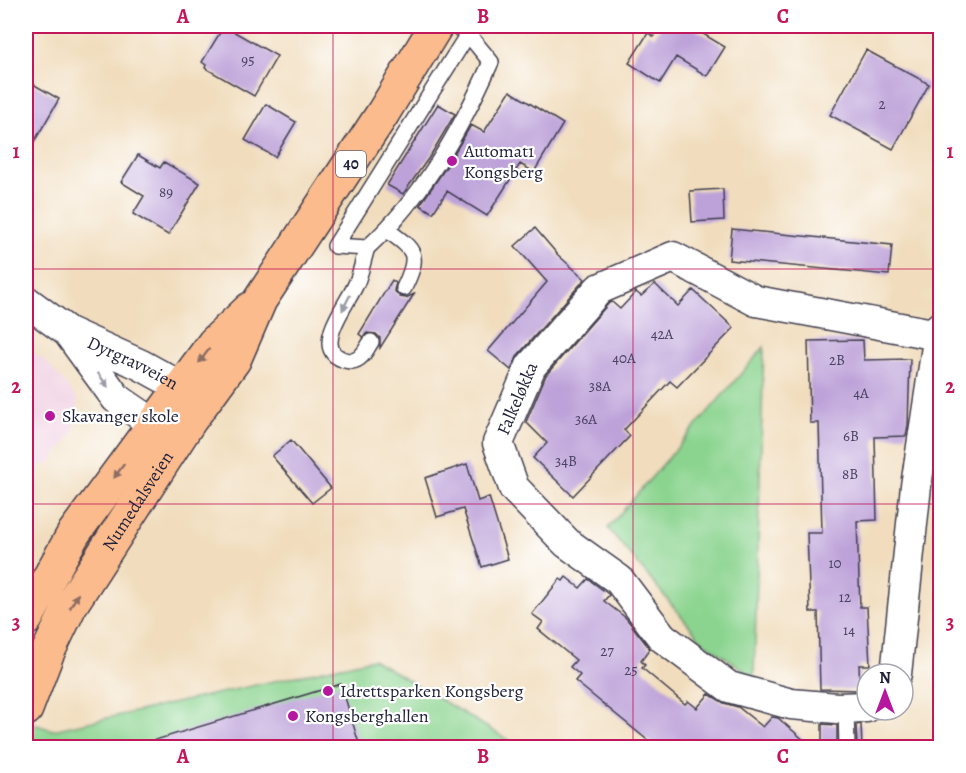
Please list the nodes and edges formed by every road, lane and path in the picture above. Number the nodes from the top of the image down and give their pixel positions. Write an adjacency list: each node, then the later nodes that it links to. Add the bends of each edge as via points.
1 (436, 26): 4 (main road, Numedalsveien / 40)
2 (462, 30): 3 (lane, via 490,62 463,123); 4 (lane)
3 (387, 230): 5 (lane); 6 (lane, via 409,245 415,257)
4 (321, 238): 5 (lane); 7 (main road, Numedalsveien / 40)
5 (367, 249): 11 (lane, one-way to 11, via 357,283 328,344 340,359 352,361 362,357)
6 (404, 288)
7 (260, 300): 12 (main road, Numedalsveien / 40, one-way to 12, via 214,344); 13 (main road, Numedalsveien / 40, via 234,360)
8 (26, 301): 10 (street, Dyrgravveien)
9 (939, 331): 16 (street, Falkeløkka, via 916,486); 17 (street, Falkeløkka, via 756,301 673,257 599,289 531,366 498,443 514,489 567,543 619,580 662,637 729,687 791,704)
10 (68, 332): 12 (street, Dyrgravveien); 14 (street, Dyrgravveien, one-way to 14, via 116,398)
11 (370, 342)
12 (181, 387): 13 (street, Dyrgravveien); 14 (main road, Numedalsveien / 40)
13 (190, 420): 14 (street, Dyrgravveien); 18 (main road, Numedalsveien / 40, one-way to 13, via 70,606)
14 (154, 424): 15 (main road, Numedalsveien / 40, one-way to 15, via 74,533)
15 (26, 619)
16 (897, 662)
17 (855, 707)
18 (26, 709)
19 (855, 711): 20 (lane)
20 (847, 747)

